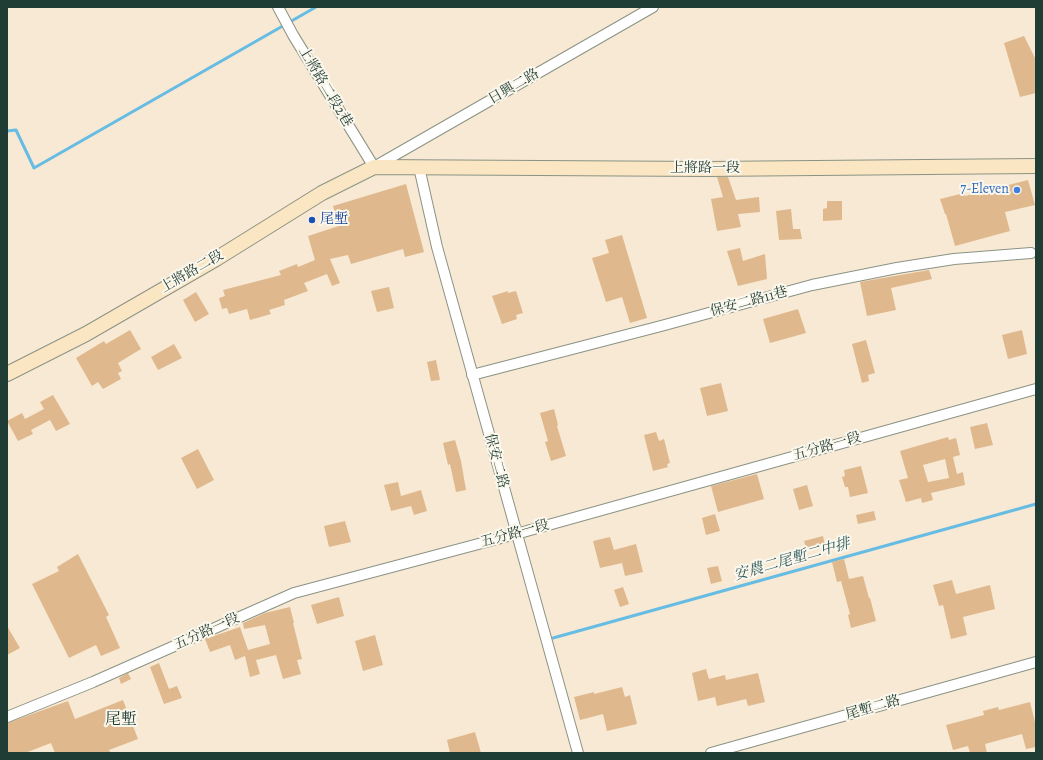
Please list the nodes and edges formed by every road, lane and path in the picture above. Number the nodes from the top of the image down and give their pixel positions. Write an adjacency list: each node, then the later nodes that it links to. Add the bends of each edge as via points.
1 (278, 7): 4 (street, 上將路二段2巷)
2 (653, 7): 4 (street, 日興二路)
3 (1036, 166): 5 (main road, 上將路一段, via 714,169)
4 (374, 167): 5 (main road, 上將路一段); 7 (main road, 上將路二段, via 322,193 216,259 86,334)
5 (419, 167): 8 (street, 保安二路, via 437,247)
6 (1031, 253): 8 (street, 保安二路11巷, via 954,259 812,285)
7 (7, 374)
8 (472, 375): 10 (street, 保安二路)
9 (1036, 389): 10 (street, 五分路一段)
10 (516, 534): 12 (street, 五分路一段, via 294,593); 13 (street, 保安二路)
11 (1036, 662): 14 (street, 尾塹二路)
12 (7, 717)
13 (578, 753)
14 (711, 753)

